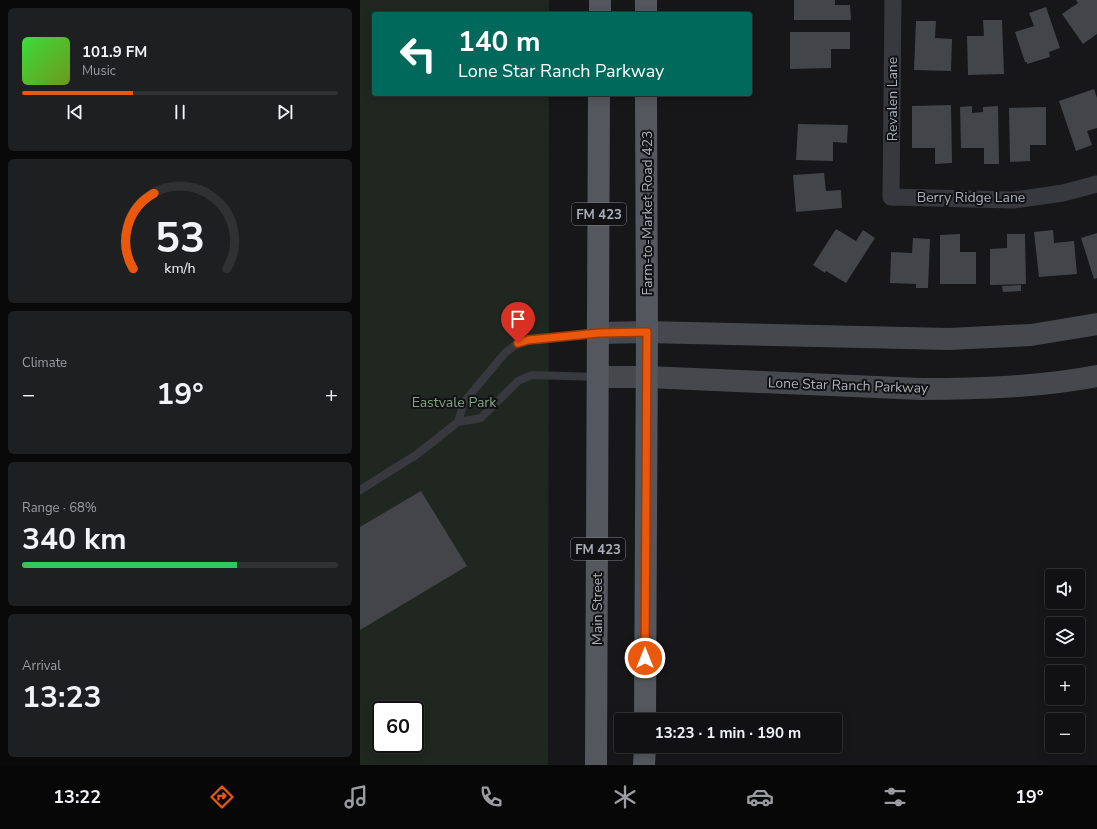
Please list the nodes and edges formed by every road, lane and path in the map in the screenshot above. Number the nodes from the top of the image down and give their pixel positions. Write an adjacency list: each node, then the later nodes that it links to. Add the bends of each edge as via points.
1 (600, 0): 4 (main road)
2 (646, 0): 5 (main road)
3 (893, 0): 9 (street, Revalen Lane)
4 (600, 12)
5 (646, 12)
6 (599, 96): 12 (main road, FM 423)
7 (646, 96): 11 (main road, Farm-to-Market Road 423 / FM 423)
8 (1097, 184): 9 (street, Berry Ridge Lane, via 1064,193 1014,200)
9 (891, 197)
10 (1097, 324): 11 (main road, via 1031,335 949,339)
11 (647, 332): 12 (main road); 15 (main road, FM 423)
12 (599, 333): 14 (main road, Main Street / FM 423); 16 (lane, via 518,343 505,354 464,402)
13 (1097, 376): 15 (main road, Lone Star Ranch Parkway, via 1032,385 955,389)
14 (598, 377): 15 (main road, Lone Star Ranch Parkway); 16 (lane, via 532,375 507,391 481,418); 20 (main road, Main Street / FM 423)
15 (647, 377): 18 (main road, FM 423)
16 (458, 422): 17 (lane, via 416,456)
17 (360, 490)
18 (645, 713)
19 (644, 753): 21 (main road)
20 (596, 765)
21 (644, 765)

